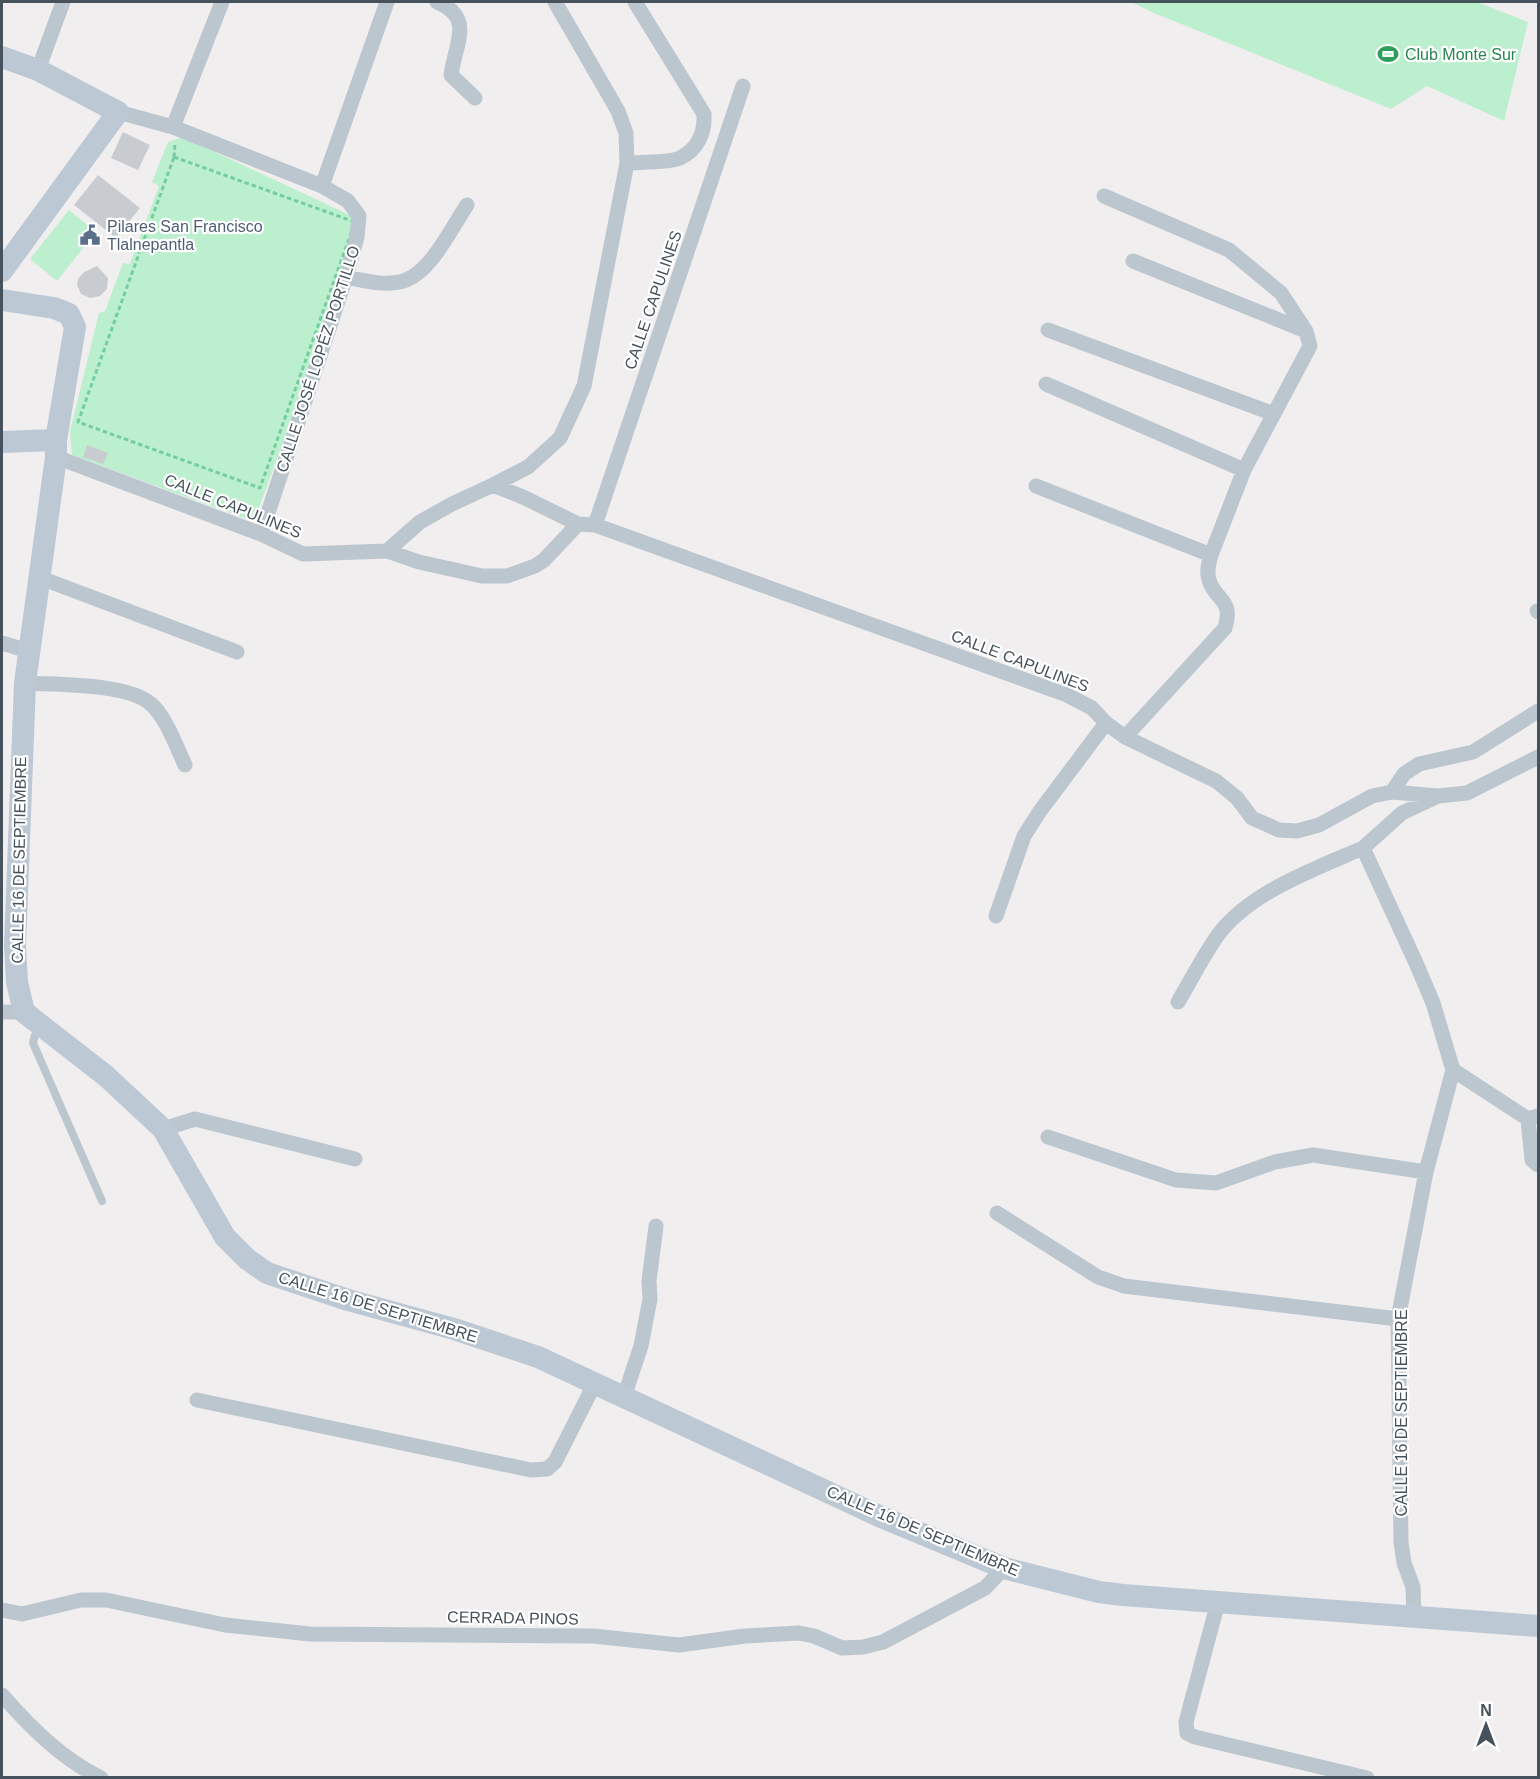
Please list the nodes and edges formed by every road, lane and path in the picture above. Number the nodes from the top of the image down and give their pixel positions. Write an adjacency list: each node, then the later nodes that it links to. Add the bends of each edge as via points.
1 (63, 2): 8 (street)
2 (222, 2): 12 (street)
3 (387, 2): 14 (street)
4 (437, 2): 10 (street, via 457,15 460,29 451,75)
5 (555, 2): 13 (street, via 618,111 626,133)
6 (635, 2): 13 (street, via 704,114 704,122 701,138 678,159)
7 (2, 57): 8 (main road, CALLE JOSÉ LOPÉZ PORTILLO)
8 (38, 70): 11 (main road, CALLE JOSÉ LOPÉZ PORTILLO)
9 (743, 86): 32 (street, CALLE CAPULINES)
10 (475, 98)
11 (118, 112): 12 (street, CALLE JOSÉ LOPÉZ PORTILLO); 18 (main road)
12 (173, 128): 14 (street, CALLE JOSÉ LOPÉZ PORTILLO)
13 (627, 163): 28 (street, via 584,386 560,438 528,467)
14 (322, 186): 19 (street, CALLE JOSÉ LOPÉZ PORTILLO, via 348,201 359,216)
15 (1104, 196): 22 (street, via 1229,250 1281,293)
16 (467, 205): 19 (street, via 431,260 406,280 374,282)
17 (1133, 261): 22 (street)
18 (2, 271)
19 (346, 277): 33 (street, CALLE JOSÉ LOPÉZ PORTILLO)
20 (2, 300): 26 (main road, CALLE 16 DE SEPTIEMBRE, via 54,308 69,314 75,327)
21 (1048, 330): 24 (street)
22 (1306, 331): 24 (street, via 1310,346)
23 (1046, 384): 27 (street)
24 (1274, 414): 27 (street)
25 (2, 442): 26 (main road)
26 (56, 449): 33 (street, CALLE CAPULINES); 36 (main road, CALLE 16 DE SEPTIEMBRE)
27 (1244, 470): 35 (street)
28 (493, 485): 31 (street); 34 (street, via 420,522)
29 (1036, 486): 35 (street)
30 (260, 488): 30 (path, via 355,222 174,157 78,422)
31 (578, 524): 32 (street, CALLE CAPULINES); 34 (street, CALLE CAPULINES, via 544,560 507,576 482,576)
32 (595, 525): 42 (street, CALLE CAPULINES, via 1067,695 1092,708)
33 (261, 534): 34 (street, CALLE CAPULINES, via 303,554)
34 (387, 551)
35 (1211, 555): 43 (street, via 1209,581 1226,604 1225,628)
36 (38, 577): 38 (main road, CALLE 16 DE SEPTIEMBRE); 39 (street)
37 (2, 643): 38 (street)
38 (28, 651): 40 (main road, CALLE 16 DE SEPTIEMBRE)
39 (237, 651)
40 (25, 683): 45 (street, via 104,688 139,696 153,705); 52 (main road, CALLE 16 DE SEPTIEMBRE, via 15,946)
41 (1539, 711): 46 (street, via 1473,752 1419,764 1404,774)
42 (1106, 723): 43 (street, CALLE CAPULINES); 49 (street, via 1024,836)
43 (1125, 738): 46 (street, CALLE CAPULINES, via 1216,781 1237,798 1252,818 1280,831 1319,825 1372,796)
44 (1539, 757): 47 (street, CALLE CAPULINES, via 1467,793)
45 (185, 765)
46 (1392, 792): 47 (street, CALLE CAPULINES)
47 (1438, 796): 48 (street, via 1402,813)
48 (1363, 848): 50 (street, via 1292,879 1242,912 1219,934); 54 (street, via 1429,993)
49 (996, 916)
50 (1178, 1002)
51 (2, 1012): 52 (street)
52 (24, 1012): 53 (main road, CALLE 16 DE SEPTIEMBRE)
53 (44, 1025): 56 (main road, CALLE 16 DE SEPTIEMBRE, via 106,1076); 61 (lane, via 33,1043)
54 (1453, 1070): 55 (street); 60 (street, CALLE 16 DE SEPTIEMBRE)
55 (1533, 1117): 59 (street, via 1532,1160)
56 (162, 1130): 58 (street, via 195,1119); 65 (main road, CALLE 16 DE SEPTIEMBRE, via 225,1237 267,1273 538,1357)
57 (1048, 1137): 60 (street, via 1176,1180 1216,1184 1275,1162 1313,1155)
58 (355, 1159)
59 (1539, 1165)
60 (1426, 1172): 64 (street, CALLE 16 DE SEPTIEMBRE)
61 (102, 1201)
62 (997, 1213): 64 (street, via 1098,1277 1124,1286)
63 (656, 1226): 66 (street, via 650,1299 641,1346)
64 (1398, 1319): 71 (street, CALLE 16 DE SEPTIEMBRE, via 1401,1542 1413,1587)
65 (595, 1383): 66 (main road, CALLE 16 DE SEPTIEMBRE); 67 (street, via 555,1462 547,1469 531,1470)
66 (624, 1397): 68 (main road, CALLE 16 DE SEPTIEMBRE, via 879,1516)
67 (197, 1400)
68 (1004, 1568): 69 (main road, CALLE 16 DE SEPTIEMBRE, via 1099,1592); 70 (street, CERRADA PINOS, via 985,1588 883,1642 842,1648 799,1633 679,1645 593,1636 310,1634 225,1625 106,1600 81,1599 22,1614)
69 (1218, 1602): 71 (main road, CALLE 16 DE SEPTIEMBRE); 75 (street, via 1186,1722 1187,1733)
70 (2, 1610)
71 (1414, 1616): 72 (main road, CALLE 16 DE SEPTIEMBRE)
72 (1539, 1626)
73 (2, 1695): 74 (street, via 27,1724 70,1760)
74 (101, 1778)
75 (1367, 1778)

